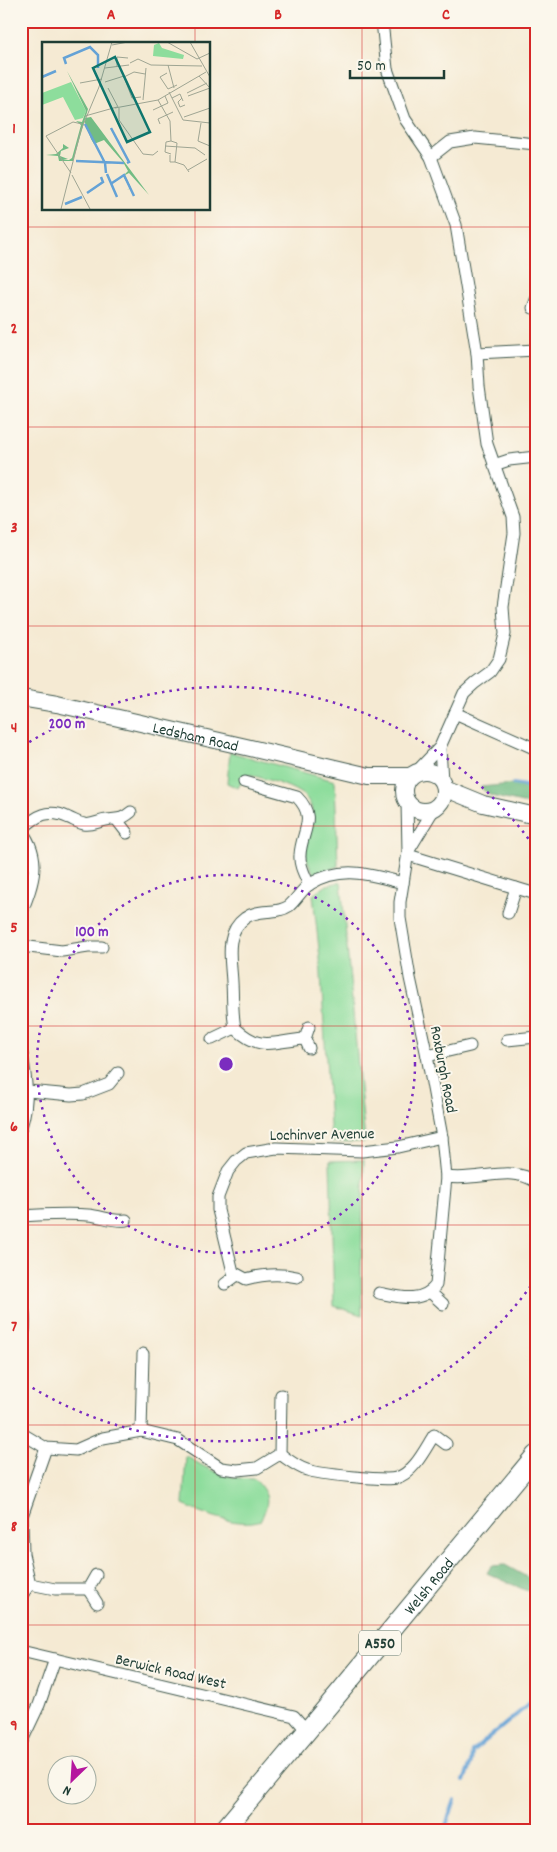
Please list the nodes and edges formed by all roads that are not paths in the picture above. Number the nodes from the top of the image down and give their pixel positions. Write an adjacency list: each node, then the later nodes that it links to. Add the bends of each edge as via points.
1 (382, 21): 3 (street, via 386,69 405,120)
2 (536, 144): 3 (street, via 475,138 450,142)
3 (431, 156): 5 (street, via 456,225)
4 (536, 350): 5 (street)
5 (477, 353): 7 (street, via 487,444)
6 (536, 457): 7 (street)
7 (494, 465): 9 (street, via 513,517 514,532 503,607 505,634 494,668 464,693)
8 (21, 698): 13 (main road, Ledsham Road)
9 (455, 712): 10 (street); 11 (street)
10 (440, 747): 12 (street); 15 (street)
11 (536, 749)
12 (413, 774): 13 (main road, Ledsham Road); 15 (main road, Ledsham Road, via 432,771); 16 (main road, via 403,788)
13 (369, 776): 16 (main road, Ledsham Road)
14 (244, 782): 26 (street, via 297,797 304,803 308,823 300,857)
15 (443, 784): 17 (main road, Ledsham Road); 18 (main road, via 444,795)
16 (405, 799): 18 (main road, Ledsham Road, via 420,811); 24 (street, Roxburgh Road)
17 (483, 804): 18 (main road, Ledsham Road); 20 (main road, Ledsham Road)
18 (437, 806): 24 (street, Roxburgh Road)
19 (132, 812): 21 (street)
20 (536, 816)
21 (117, 820): 22 (street, via 108,819 90,825 61,814 45,813); 23 (street)
22 (21, 830): 30 (street, via 30,842 35,869)
23 (127, 832)
24 (408, 854): 25 (street, Roxburgh Road); 27 (street)
25 (402, 883): 26 (street, via 358,872 338,873); 40 (street, Roxburgh Road, via 400,918)
26 (309, 884): 34 (street, via 288,907 253,914 234,931 230,949)
27 (516, 888): 28 (street); 29 (street)
28 (536, 894)
29 (508, 913)
30 (21, 914)
31 (110, 938): 32 (street, via 104,952 88,947 62,951)
32 (21, 946)
33 (309, 1027): 34 (street, via 307,1044 259,1044)
34 (234, 1028): 36 (street)
35 (536, 1037): 37 (street)
36 (212, 1039)
37 (507, 1040)
38 (470, 1046): 40 (street)
39 (21, 1049): 42 (street)
40 (427, 1056): 44 (street, Roxburgh Road)
41 (118, 1073): 42 (street, via 112,1089 71,1095)
42 (28, 1091): 43 (street)
43 (21, 1127)
44 (442, 1137): 45 (street, Roxburgh Road); 49 (street, Lochinver Avenue, via 362,1151 276,1148 246,1153 228,1171 218,1197 231,1266)
45 (446, 1178): 46 (street, via 509,1174); 52 (street, Roxburgh Road, via 436,1285)
46 (536, 1182)
47 (21, 1216): 48 (street, via 108,1218 121,1221)
48 (116, 1234)
49 (237, 1275): 50 (street, via 246,1279 262,1274); 51 (street)
50 (297, 1277)
51 (224, 1284)
52 (430, 1292): 53 (street, via 412,1298); 55 (street)
53 (379, 1293)
54 (21, 1298): 56 (street, via 24,1308)
55 (443, 1304)
56 (21, 1344)
57 (143, 1354): 60 (street)
58 (281, 1395): 65 (street)
59 (424, 1427): 62 (street)
60 (141, 1431): 64 (street, via 103,1438 76,1450); 65 (street, via 178,1440 221,1468 257,1468)
61 (21, 1433): 64 (street)
62 (434, 1435): 63 (street); 65 (street, via 412,1467 395,1479 307,1470)
63 (446, 1444)
64 (46, 1448): 68 (street, via 22,1516 23,1554)
65 (280, 1454)
66 (536, 1455): 74 (highway, Welsh Road / A550)
67 (96, 1575): 69 (street)
68 (30, 1584): 69 (street, via 55,1589); 70 (street)
69 (88, 1589): 71 (street)
70 (21, 1596)
71 (97, 1603)
72 (21, 1651): 73 (street, Berwick Road West)
73 (55, 1659): 74 (street, Berwick Road West, via 294,1716); 75 (street)
74 (307, 1731): 76 (highway, Welsh Road / A550)
75 (21, 1743)
76 (222, 1831)

